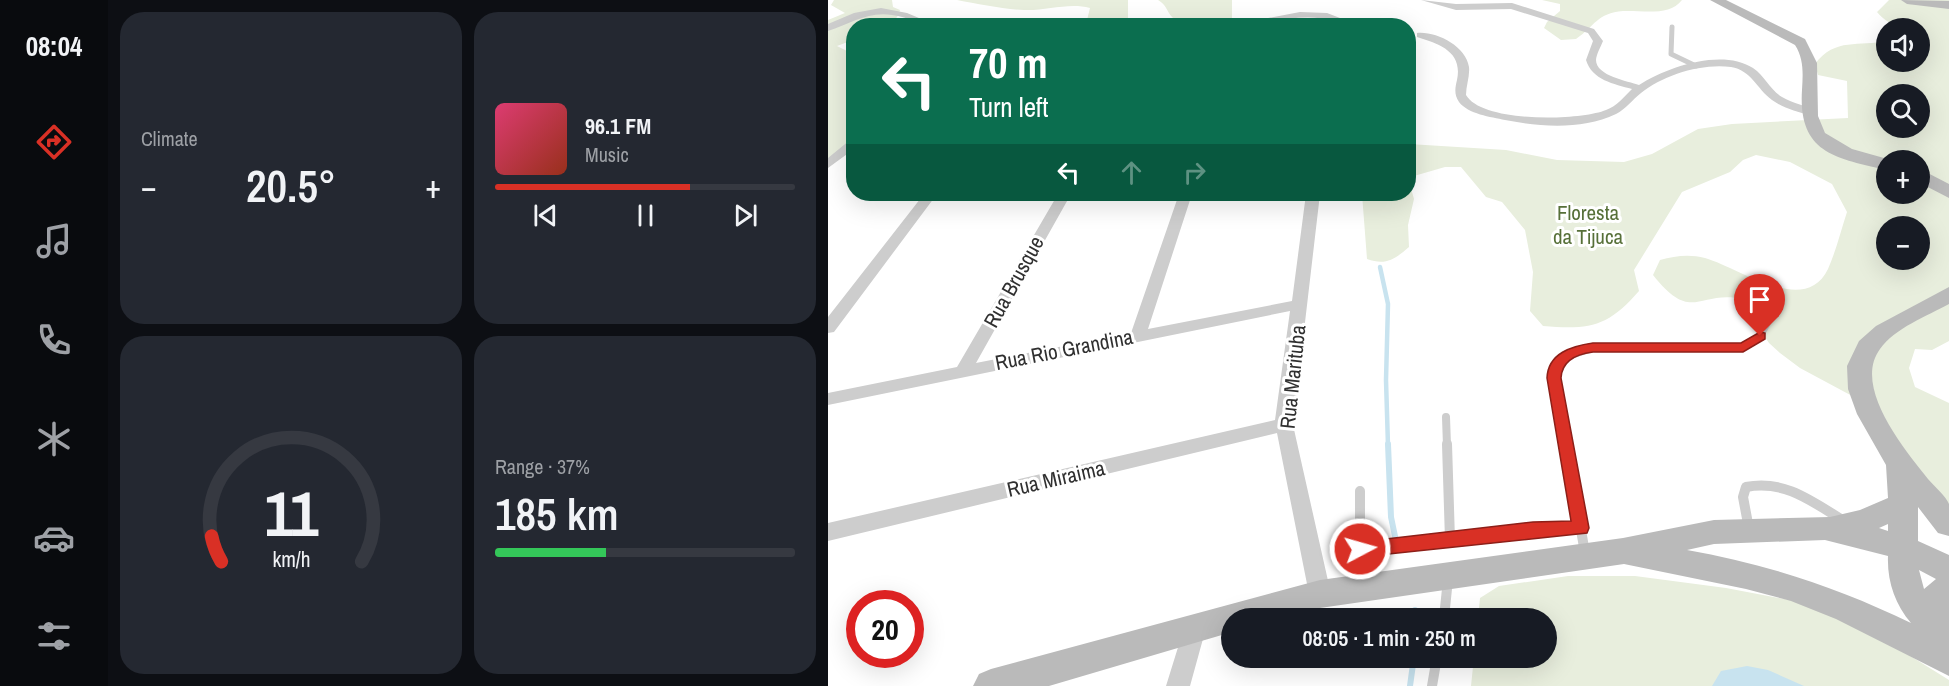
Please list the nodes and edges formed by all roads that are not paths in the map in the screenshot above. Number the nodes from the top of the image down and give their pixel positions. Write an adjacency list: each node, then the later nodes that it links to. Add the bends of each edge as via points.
1 (1425, 0): 14 (street, via 1456,7 1512,6 1591,31 1598,41 1591,60 1595,70)
2 (1716, 0): 15 (main road, via 1783,32 1804,47 1810,64)
3 (1907, 0): 4 (main road)
4 (1949, 5)
5 (848, 18): 6 (street, via 892,10)
6 (913, 18)
7 (1275, 18): 8 (street)
8 (1290, 18)
9 (846, 19): 11 (street)
10 (1672, 27): 13 (lane, via 1671,54)
11 (828, 28)
12 (1419, 35): 14 (street, via 1448,45 1460,56 1465,69 1461,98 1488,112 1552,122 1580,120 1613,112)
13 (1696, 66): 14 (street); 15 (street, via 1719,63 1743,67 1758,75 1776,97)
14 (1639, 88)
15 (1810, 112): 17 (main road, via 1813,127 1823,140)
16 (846, 149): 18 (street)
17 (1876, 162)
18 (828, 164)
19 (1930, 181): 20 (main road)
20 (1949, 192)
21 (925, 201): 28 (street)
22 (1060, 201): 30 (street, Rua Brusque)
23 (1183, 201): 29 (street)
24 (1312, 201): 27 (street, Rua Marituba)
25 (1949, 294): 34 (main road, via 1882,334 1868,345 1859,360 1862,395)
26 (1780, 298): 42 (lane, via 1760,336 1743,347 1593,348 1579,349 1560,359 1554,378)
27 (1301, 304): 29 (street, Rua Rio Grandina); 33 (street, Rua Marituba)
28 (830, 324)
29 (1138, 335): 30 (street, Rua Rio Grandina)
30 (964, 370): 31 (street, Rua Rio Grandina)
31 (828, 399)
32 (1446, 417): 41 (lane)
33 (1284, 425): 40 (street, Rua Miraima); 50 (street, Rua Marituba)
34 (1900, 466): 36 (main road); 37 (main road)
35 (1360, 491): 44 (lane)
36 (1903, 504): 38 (main road); 43 (main road)
37 (1949, 524)
38 (1838, 526): 39 (main road); 39 (lane, via 1792,490 1756,484 1746,487 1743,497); 43 (main road)
39 (1749, 529): 45 (main road)
40 (828, 532)
41 (1450, 540): 42 (lane, via 1533,530); 44 (lane)
42 (1583, 542): 45 (main road); 47 (main road)
43 (1902, 548): 46 (main road); 53 (main road, via 1906,589)
44 (1360, 549): 48 (lane)
45 (1623, 551): 54 (main road, via 1722,568 1804,591)
46 (1949, 570)
47 (1449, 576): 48 (main road); 51 (lane)
48 (1366, 588): 50 (main road)
49 (1949, 588): 53 (main road, via 1932,604)
50 (1320, 594): 52 (main road)
51 (1445, 608)
52 (1195, 628): 56 (main road); 57 (street)
53 (1940, 633)
54 (1949, 660)
55 (1435, 668): 58 (lane)
56 (996, 686)
57 (1178, 686)
58 (1432, 686)

